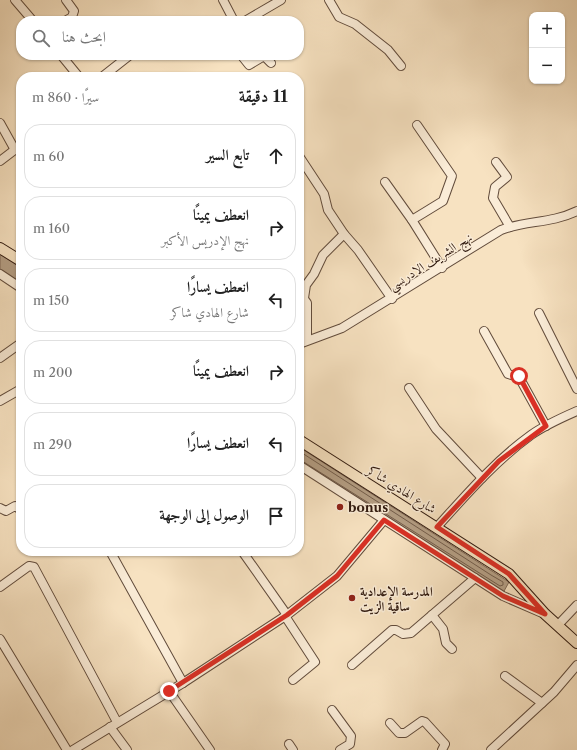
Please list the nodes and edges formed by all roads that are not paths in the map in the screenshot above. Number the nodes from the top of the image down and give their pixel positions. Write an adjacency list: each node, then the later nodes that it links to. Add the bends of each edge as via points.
1 (15, 0): 6 (street)
2 (66, 0): 7 (street, via 74,11)
3 (223, 0): 8 (street)
4 (281, 0): 9 (street)
5 (329, 0): 16 (street, via 339,17 355,24 383,46)
6 (28, 16)
7 (72, 16)
8 (231, 16)
9 (254, 16)
10 (65, 60): 17 (street)
11 (124, 60): 18 (street)
12 (245, 60): 13 (street, via 249,65)
13 (257, 60)
14 (268, 60): 15 (street)
15 (271, 63)
16 (401, 66)
17 (75, 72)
18 (108, 72)
19 (0, 123): 21 (street)
20 (417, 125): 28 (street, via 452,176 443,201)
21 (16, 145)
22 (16, 149): 23 (street)
23 (0, 161)
24 (496, 162): 29 (street, via 507,177 495,187 492,196)
25 (304, 164): 30 (street, via 324,194 328,210)
26 (385, 182): 28 (street)
27 (577, 211): 29 (street, نهج الشريف الادريسي, via 549,221)
28 (412, 220): 33 (street)
29 (510, 227): 33 (street, نهج الشريف الادريسي, via 501,230)
30 (344, 234): 36 (street, via 323,255); 38 (street)
31 (0, 248): 32 (main road)
32 (16, 259)
33 (442, 268): 38 (street, نهج الشريف الادريسي)
34 (0, 274): 35 (street)
35 (16, 285)
36 (304, 290)
37 (304, 298): 41 (street, via 308,314)
38 (392, 299): 42 (street, نهج الشريف الادريسي, via 342,328)
39 (539, 313): 46 (street)
40 (484, 331): 50 (street, via 508,374 519,376)
41 (304, 336)
42 (304, 342)
43 (16, 347): 44 (street)
44 (0, 358)
45 (409, 388): 53 (street, via 436,429)
46 (577, 389)
47 (16, 392): 48 (street)
48 (0, 401)
49 (577, 411): 50 (street)
50 (546, 426): 53 (street, via 504,457)
51 (304, 443): 57 (main road, شارع الهادي شاكر)
52 (304, 468): 56 (street)
53 (482, 478): 57 (street)
54 (16, 507): 55 (street, via 6,511)
55 (0, 508)
56 (384, 520): 60 (street); 64 (street, via 337,576)
57 (437, 527): 63 (main road, شارع الهادي شاكر, via 509,574)
58 (113, 556): 74 (street)
59 (245, 556): 64 (street)
60 (476, 578): 63 (street, via 503,596); 65 (street)
61 (0, 586): 79 (street, via 29,566 34,567)
62 (577, 605): 66 (street)
63 (545, 614): 66 (main road, شارع الهادي شاكر)
64 (286, 615): 73 (street, via 315,662); 74 (street)
65 (432, 615): 69 (street, via 444,632 446,643); 70 (street, via 408,634 392,630)
66 (558, 625): 68 (main road, شارع الهادي شاكر)
67 (0, 639): 80 (street)
68 (577, 643)
69 (452, 649)
70 (352, 665)
71 (577, 665): 76 (street)
72 (505, 676): 76 (street)
73 (293, 680)
74 (183, 683): 75 (street)
75 (169, 691): 79 (street); 83 (street)
76 (542, 703): 86 (street)
77 (332, 710): 84 (street, via 350,736 350,744)
78 (390, 723): 85 (street, via 399,733 403,733 424,722 445,744)
79 (114, 724): 81 (street); 82 (street)
80 (67, 750)
81 (73, 750)
82 (127, 750)
83 (210, 750)
84 (340, 750)
85 (442, 750)
86 (491, 750)

